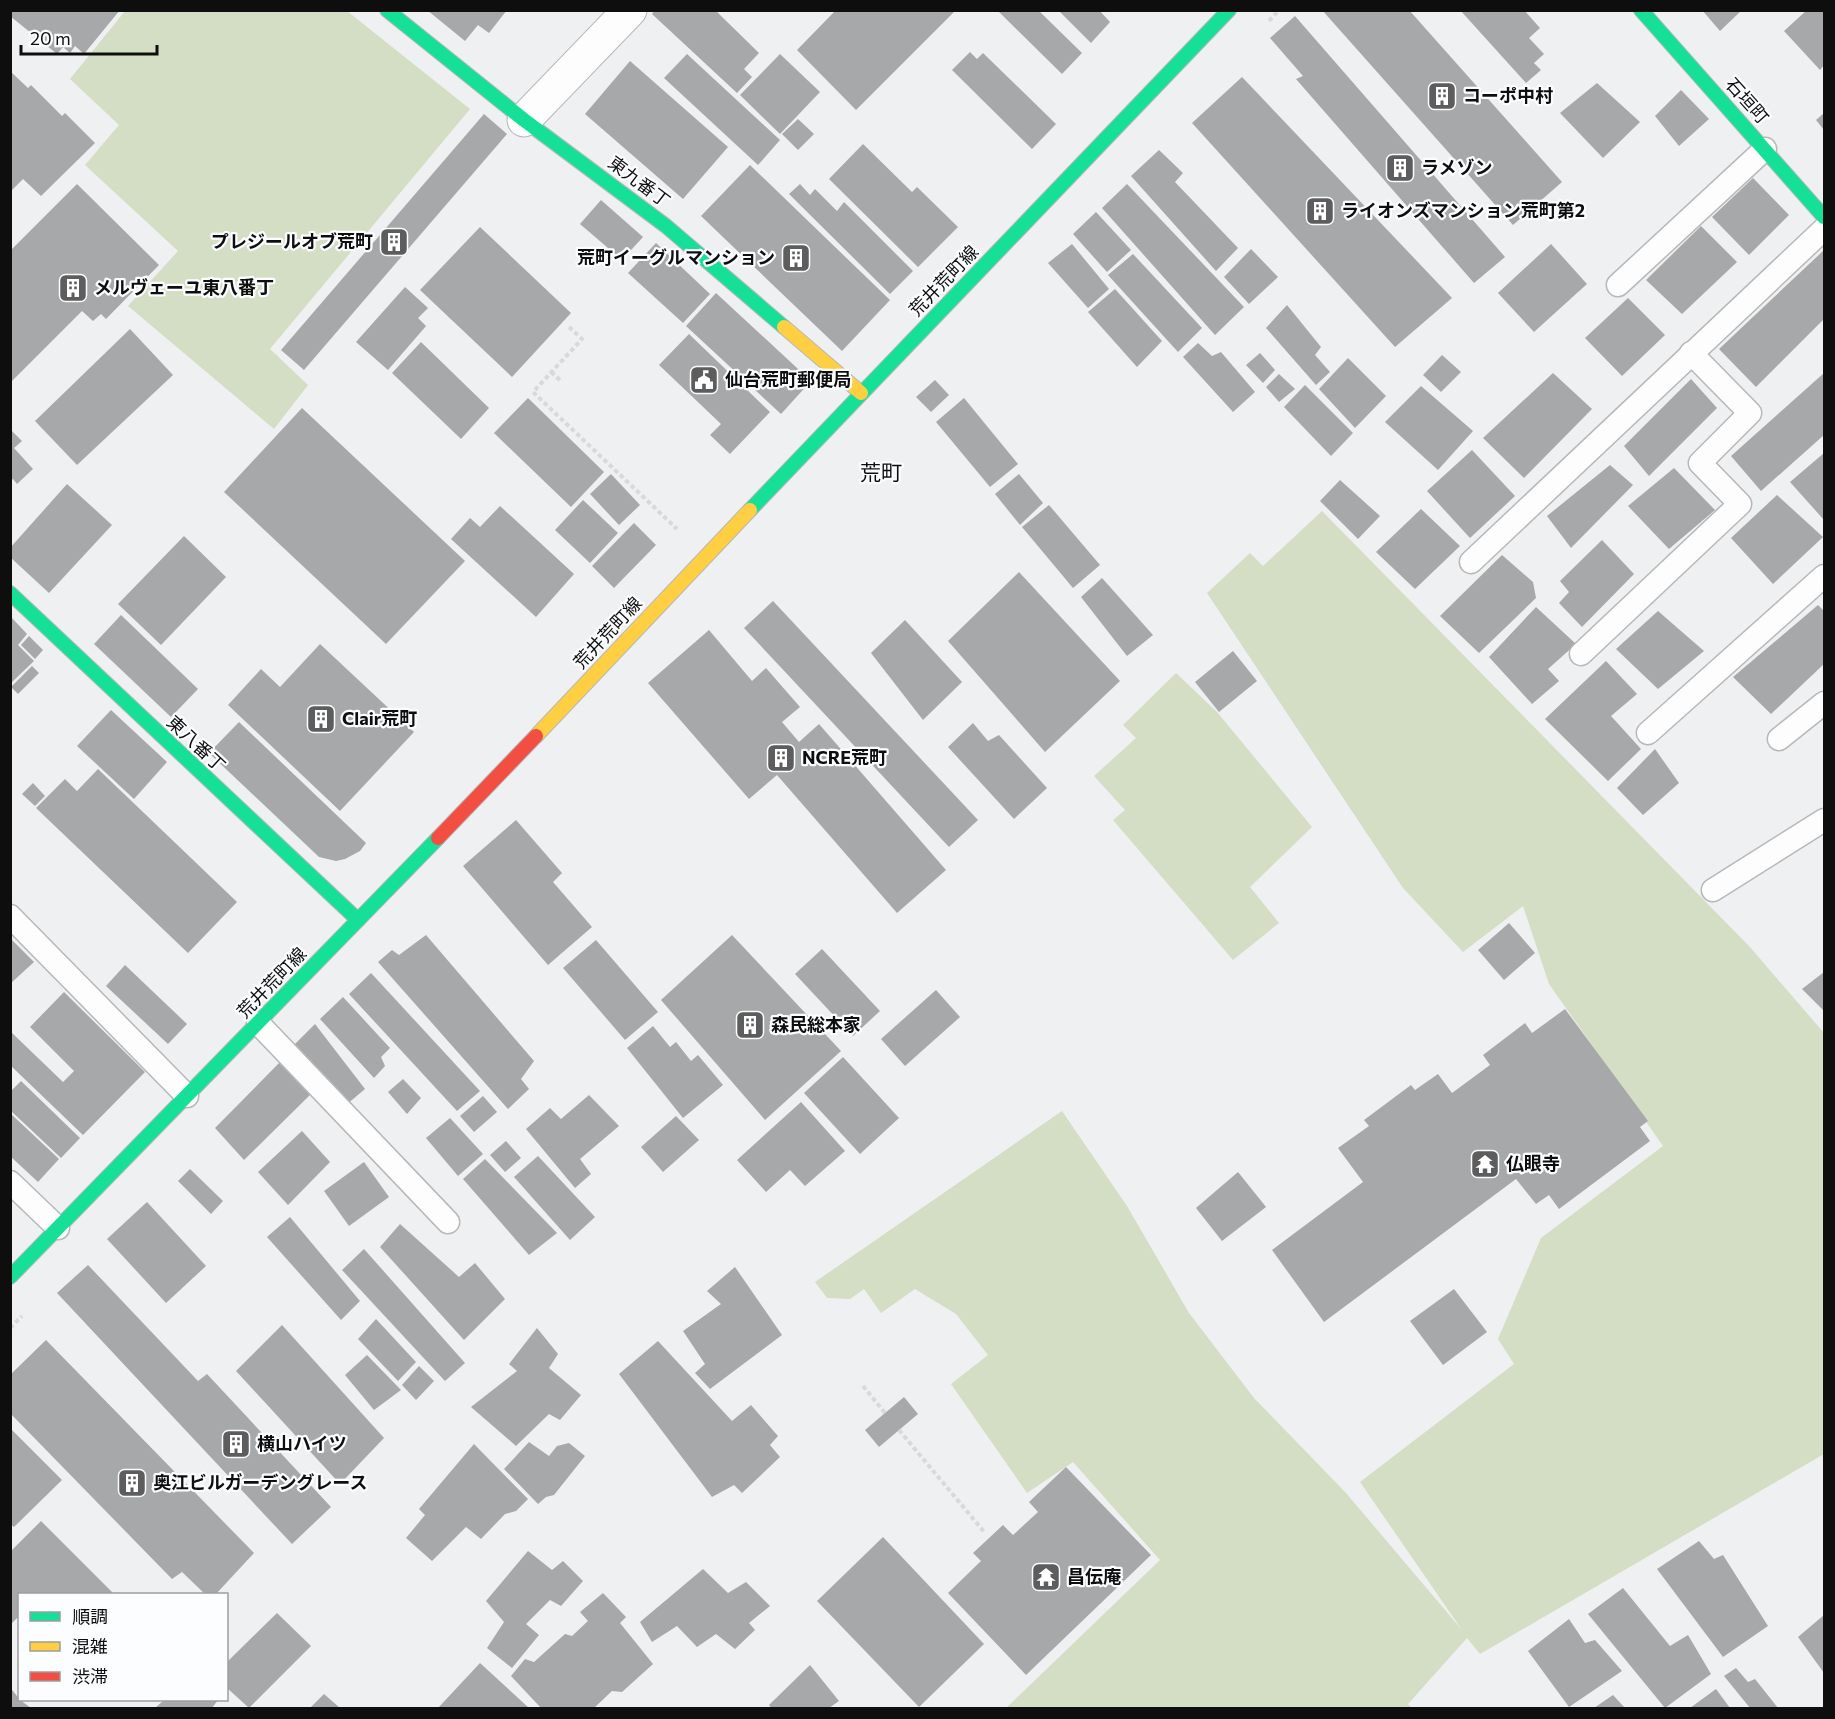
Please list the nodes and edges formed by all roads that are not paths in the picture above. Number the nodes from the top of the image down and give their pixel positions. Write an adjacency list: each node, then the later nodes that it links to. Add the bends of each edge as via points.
1 (387, 10): 5 (main road, 東九番丁)
2 (630, 10): 5 (street)
3 (1229, 10): 11 (main road, 荒井荒町線)
4 (1641, 10): 6 (main road, 石垣町)
5 (524, 120): 11 (main road, 東九番丁, via 666,226)
6 (1766, 148): 7 (main road, 石垣町); 9 (lane)
7 (1824, 217)
8 (1824, 229): 10 (lane)
9 (1618, 285)
10 (1691, 353): 12 (lane); 15 (lane, via 1750,413 1701,463 1740,504)
11 (861, 393): 22 (main road, 荒井荒町線)
12 (1471, 562)
13 (1824, 576): 17 (lane)
14 (10, 593): 22 (main road, 東八番丁)
15 (1581, 654)
16 (1824, 703): 18 (lane)
17 (1648, 733)
18 (1779, 739)
19 (1824, 820): 20 (lane)
20 (1713, 890)
21 (10, 916): 24 (lane)
22 (357, 921): 23 (main road, 荒井荒町線)
23 (258, 1023): 24 (main road, 荒井荒町線); 26 (lane)
24 (187, 1096): 27 (main road, 荒井荒町線)
25 (10, 1182): 27 (lane)
26 (448, 1222)
27 (58, 1228): 28 (main road, 荒井荒町線)
28 (10, 1277)

